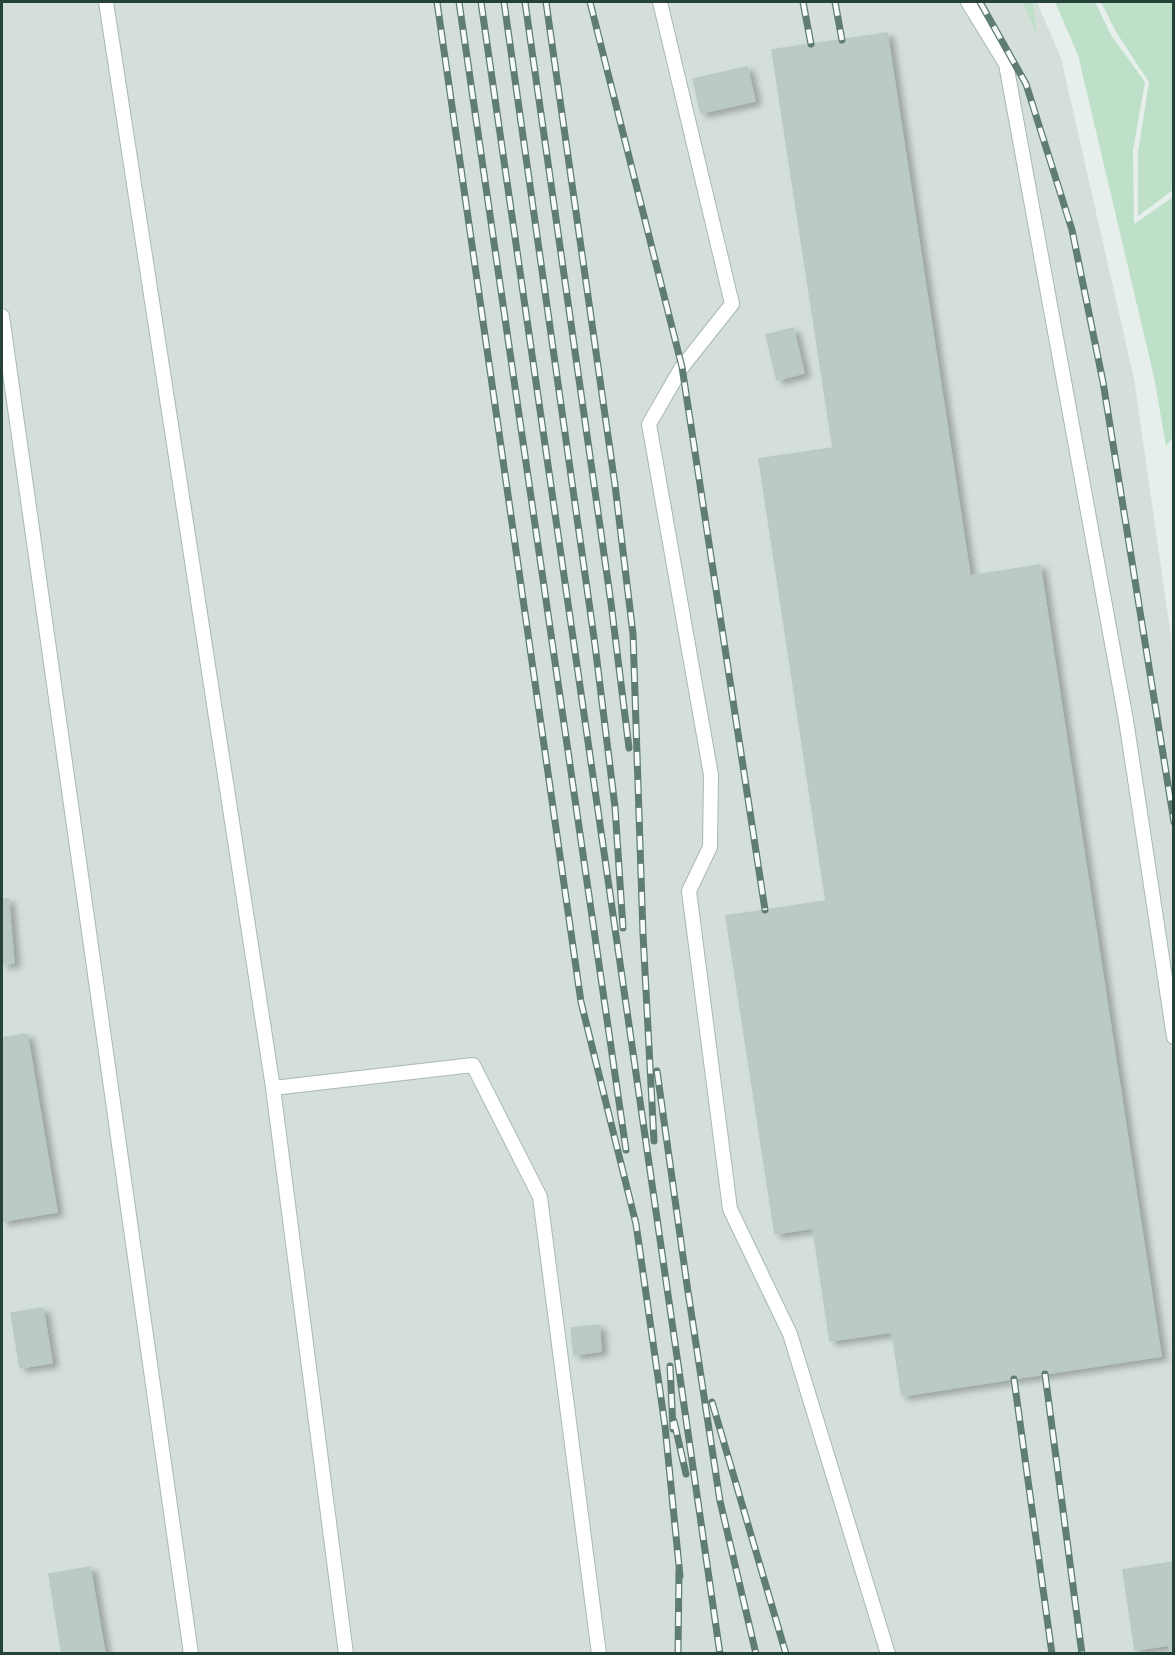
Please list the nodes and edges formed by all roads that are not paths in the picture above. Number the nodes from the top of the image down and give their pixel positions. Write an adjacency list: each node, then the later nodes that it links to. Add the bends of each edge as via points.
1 (106, 2): 6 (lane)
2 (660, 2): 10 (lane, via 732,304 682,367 649,424 711,775 710,847 689,891 730,1209 790,1334)
3 (969, 2): 5 (lane, via 1006,64 1126,720)
4 (2, 315): 7 (lane)
5 (1173, 1037)
6 (273, 1088): 8 (lane); 9 (lane, via 473,1065 540,1197)
7 (191, 1653)
8 (346, 1653)
9 (599, 1653)
10 (888, 1653)

